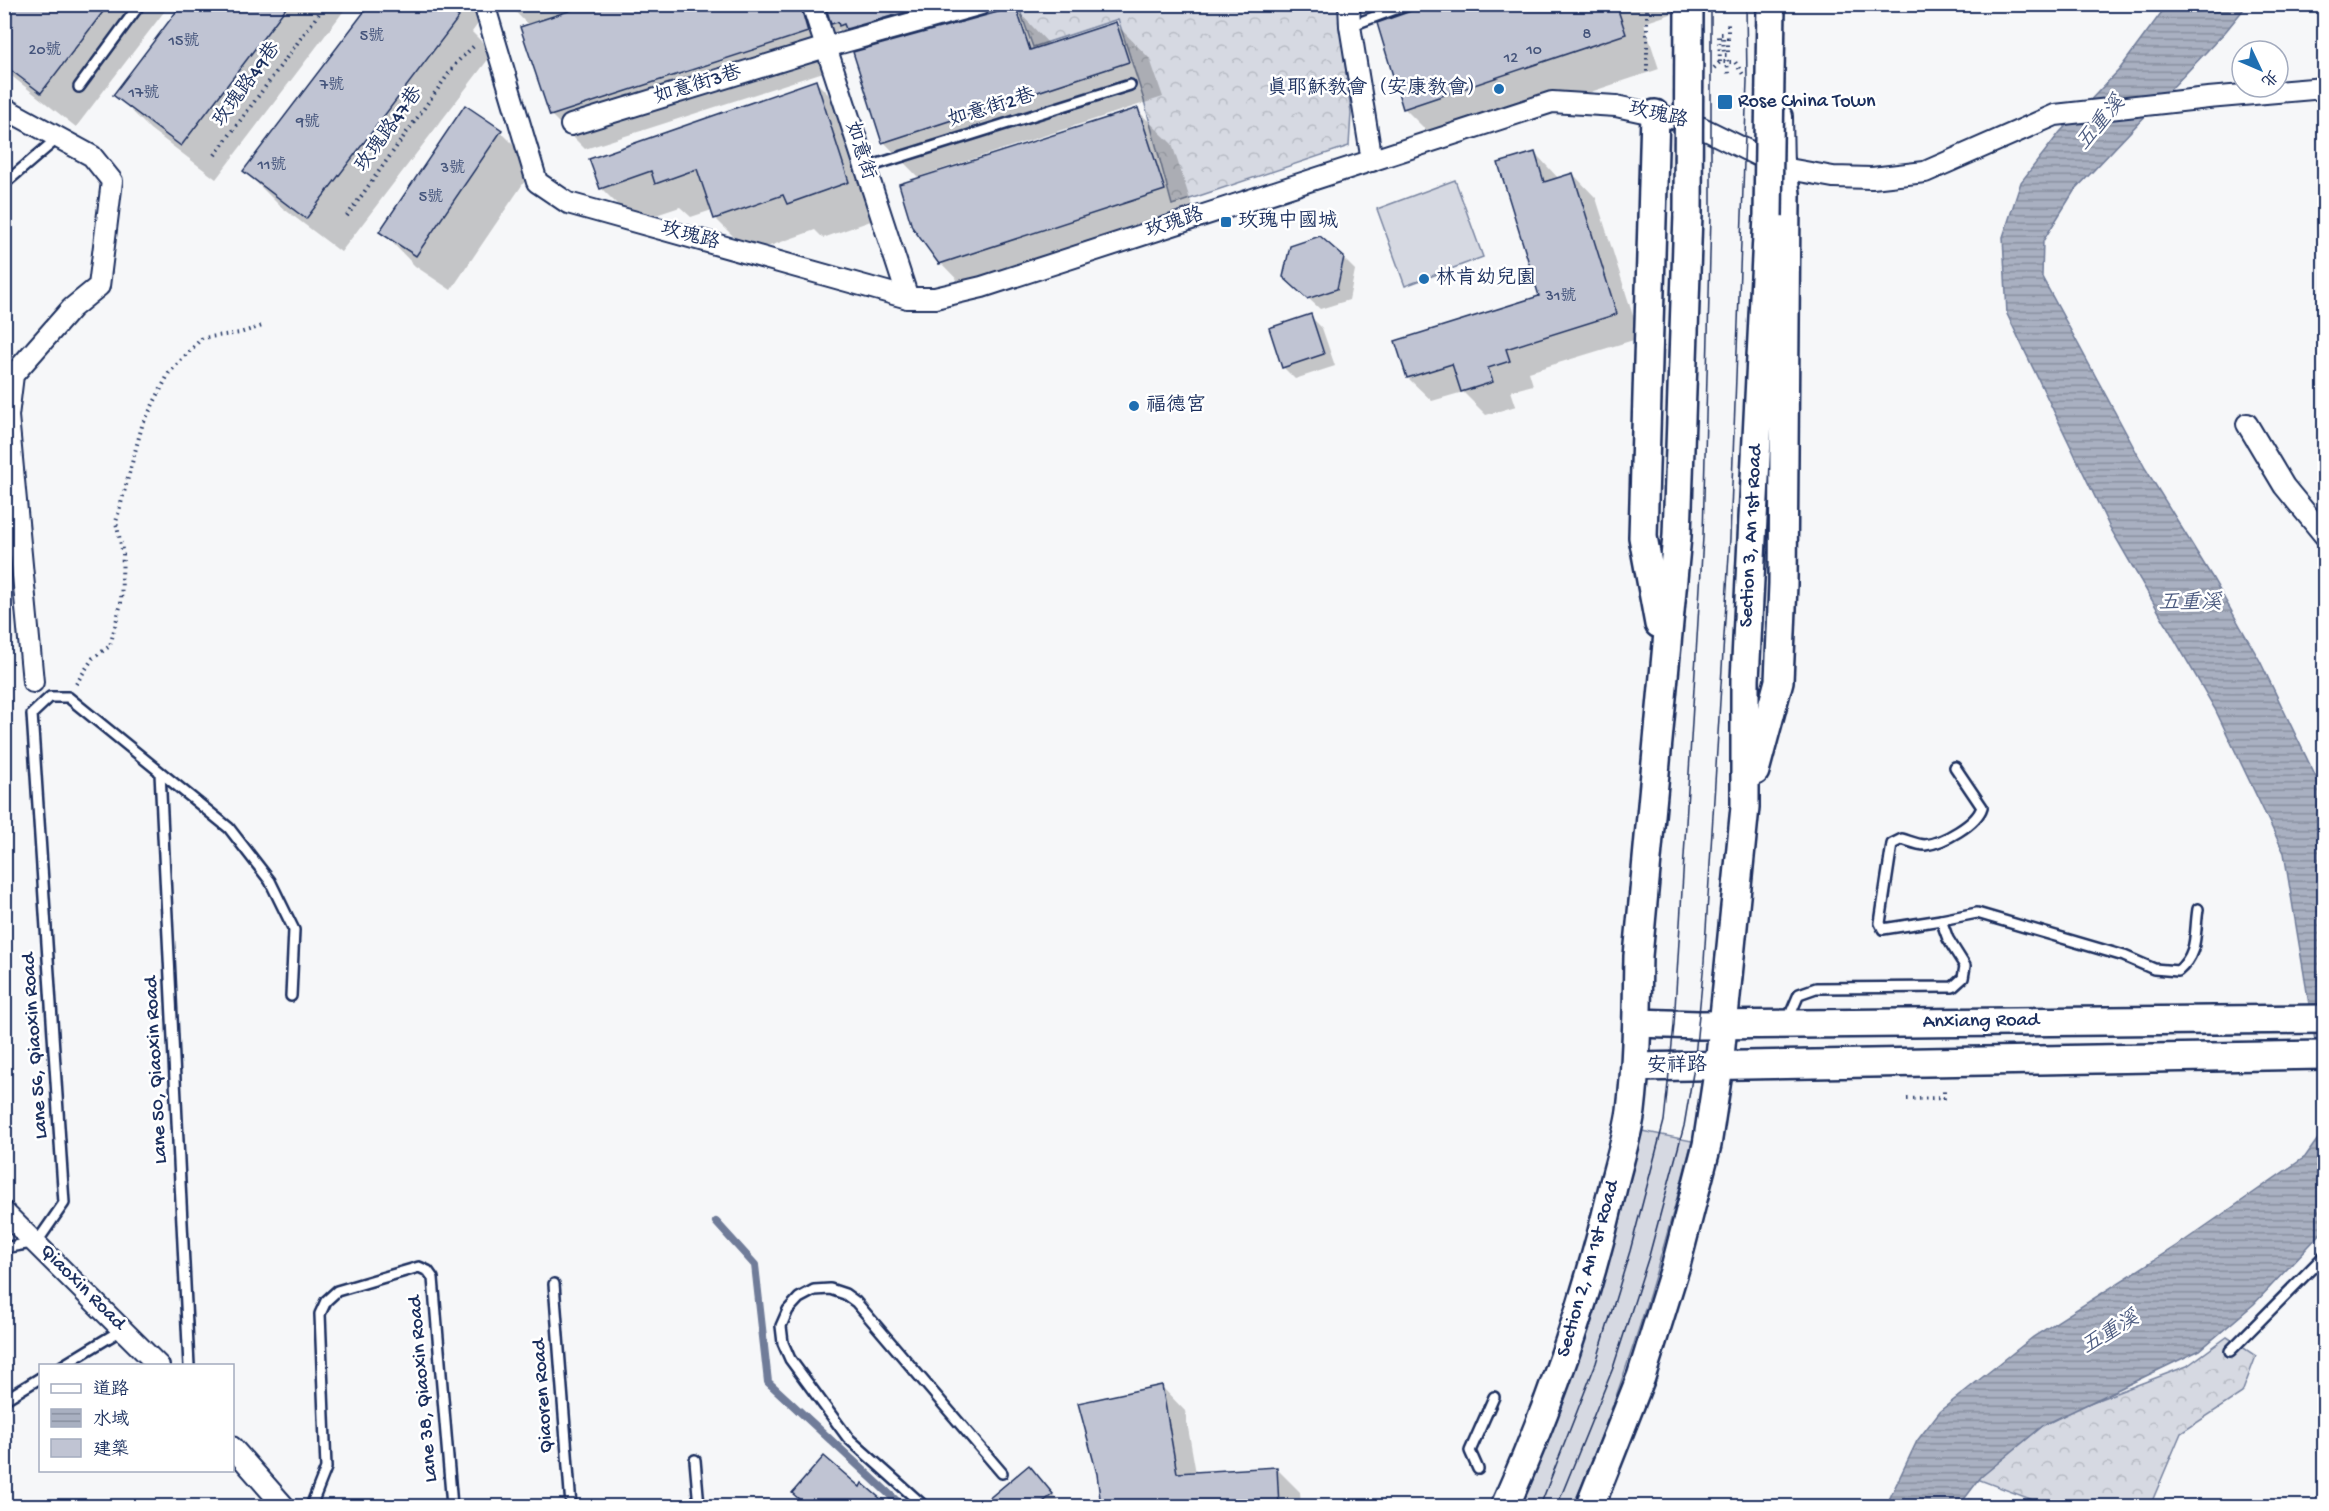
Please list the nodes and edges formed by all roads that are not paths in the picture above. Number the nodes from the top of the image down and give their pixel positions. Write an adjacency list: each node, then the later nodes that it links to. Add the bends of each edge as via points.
1 (140, 4): 13 (lane)
2 (484, 4): 23 (street, 玫瑰路, via 537,182 568,203)
3 (812, 4): 11 (street, 如意街)
4 (981, 4): 11 (street, 如意街3巷)
5 (1349, 4): 10 (street)
6 (1410, 4): 10 (lane)
7 (1689, 4): 26 (street, bridge, via 1688,214 1677,536)
8 (1771, 4): 30 (street, Section 3, An 1st Road, bridge, via 1768,216 1745,680)
9 (1782, 4): 21 (street)
10 (1350, 26): 19 (street)
11 (826, 47): 17 (street, 如意街3巷); 20 (street, 如意街)
12 (1130, 85): 20 (lane, 如意街2巷)
13 (79, 87)
14 (2325, 88): 21 (street, 玫瑰路, via 2055,116 1925,172 1872,178)
15 (4, 108): 18 (street)
16 (1655, 114): 19 (street, 玫瑰路, via 1616,106 1552,102); 21 (street, 玫瑰路, via 1690,122); 26 (street, via 1643,537)
17 (571, 125)
18 (59, 137): 22 (lane); 27 (street, via 92,156 112,182 99,286 72,308 13,375 8,416)
19 (1372, 161): 23 (street, 玫瑰路, via 982,287 935,298)
20 (865, 168): 23 (street, 如意街)
21 (1783, 168): 30 (street, via 1786,249 1779,681)
22 (4, 184)
23 (908, 298)
24 (2247, 424): 25 (street, via 2284,486)
25 (2325, 535)
26 (1665, 654): 35 (street, via 1638,956)
27 (33, 682)
28 (1955, 766): 32 (lane, via 1982,807 1980,815 1936,843 1922,845 1902,839 1893,844 1880,923 1883,929)
29 (160, 773): 33 (lane, via 229,828 270,881 294,930); 42 (lane, Lane 56, Qiaoxin Road, via 68,697 50,697 32,714 64,1203); 50 (lane, Lane 50, Qiaoxin Road)
30 (1745, 807): 37 (street, Section 3, An 1st Road)
31 (2198, 909): 32 (lane, via 2196,946 2178,971 2154,969 2124,956 1977,913)
32 (1941, 920): 36 (lane, via 1965,966 1964,978 1953,987 1816,988 1799,994)
33 (291, 996)
34 (2325, 1019): 36 (street, Anxiang Road)
35 (1637, 1023): 37 (street, Anxiang Road); 40 (street, Section 2, An 1st Road)
36 (1786, 1024): 37 (street, Anxiang Road)
37 (1724, 1025): 39 (street, Section 3, An 1st Road)
38 (2325, 1054): 39 (street, Anxiang Road)
39 (1719, 1066): 40 (street, 安祥路); 65 (street, via 1707,1145 1676,1264 1641,1377)
40 (1635, 1067): 64 (street, Section 2, An 1st Road, via 1630,1114 1600,1241 1566,1355)
41 (4, 1212): 42 (street, Qiaoxin Road)
42 (37, 1242): 43 (lane); 46 (street, Qiaoxin Road)
43 (4, 1248)
44 (2325, 1256): 47 (lane)
45 (554, 1284): 61 (lane, Qiaoren Road)
46 (123, 1329): 48 (lane); 49 (street, Qiaoxin Road)
47 (2230, 1351)
48 (64, 1364)
49 (158, 1364)
50 (189, 1364)
51 (39, 1379): 53 (lane)
52 (1494, 1397): 56 (lane, via 1470,1451)
53 (4, 1400)
54 (234, 1449): 58 (street)
55 (695, 1460): 62 (lane)
56 (1478, 1469)
57 (1002, 1473): 63 (lane, via 856,1302 830,1289 814,1290 799,1298 781,1326 790,1359 848,1438)
58 (284, 1506)
59 (310, 1506): 60 (lane, Lane 38, Qiaoxin Road, via 326,1468 320,1314 326,1301 337,1292 419,1268 433,1278)
60 (452, 1506)
61 (571, 1506)
62 (699, 1506)
63 (924, 1506)
64 (1505, 1506)
65 (1590, 1506)

